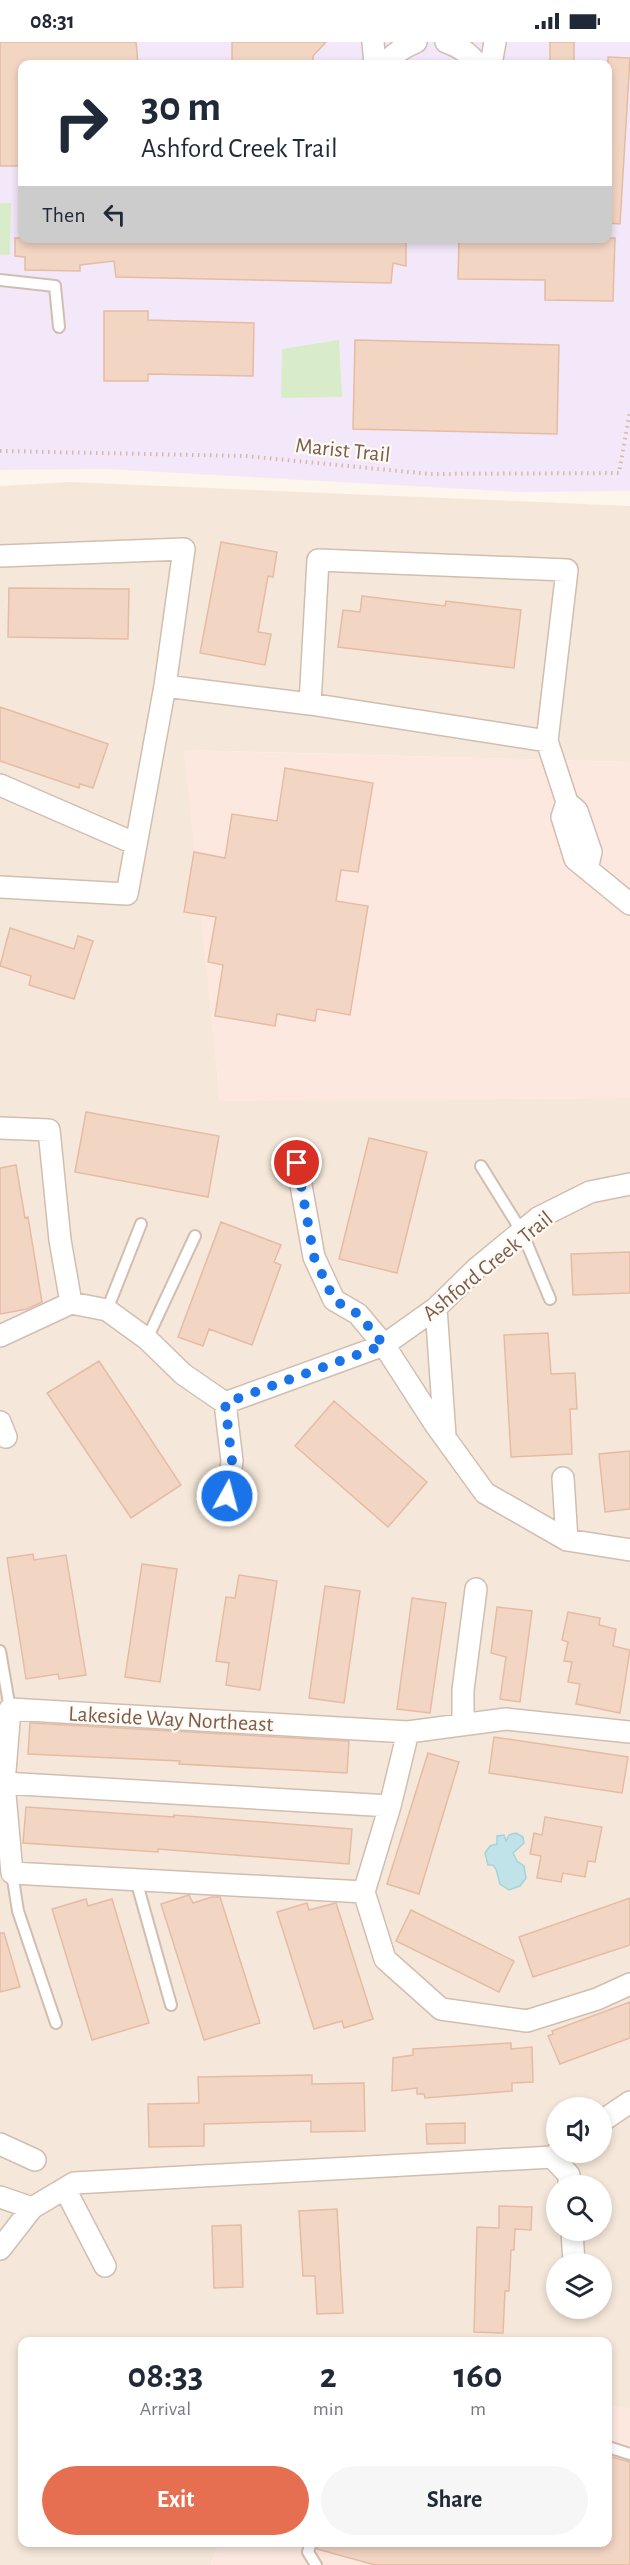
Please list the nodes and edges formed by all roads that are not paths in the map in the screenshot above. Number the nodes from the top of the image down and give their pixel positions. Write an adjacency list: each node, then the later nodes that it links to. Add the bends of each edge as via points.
1 (373, 42): 5 (street)
2 (417, 42): 6 (street, via 405,46)
3 (446, 42): 7 (street, via 458,46)
4 (495, 42): 8 (street)
5 (375, 60)
6 (389, 60)
7 (474, 60)
8 (492, 60)
9 (0, 280): 10 (lane, via 55,286)
10 (59, 327)
11 (0, 556): 12 (street, via 184,549)
12 (165, 686): 13 (street); 16 (street)
13 (310, 704): 14 (street); 14 (street, via 318,560 567,570)
14 (547, 741): 18 (street, via 567,802 562,818 575,859)
15 (0, 785): 16 (street)
16 (136, 844): 17 (street, via 127,894)
17 (0, 887)
18 (630, 904)
19 (0, 1128): 27 (street, via 49,1130)
20 (297, 1163): 32 (street, via 314,1257 334,1300 358,1314)
21 (481, 1166): 24 (lane)
22 (630, 1184): 24 (street, Ashford Creek Trail, via 590,1192 538,1218)
23 (141, 1224): 29 (lane)
24 (522, 1232): 26 (lane); 28 (street, Ashford Creek Trail)
25 (195, 1236): 31 (lane)
26 (550, 1299)
27 (71, 1303): 29 (street); 30 (street)
28 (436, 1308): 32 (street, Ashford Creek Trail); 34 (street)
29 (107, 1310): 31 (street)
30 (0, 1336)
31 (147, 1339): 33 (street, via 183,1374)
32 (384, 1345): 33 (street, Ashford Creek Trail); 34 (street)
33 (225, 1403): 36 (street, via 232,1461)
34 (445, 1438): 37 (street, via 485,1493)
35 (563, 1478): 37 (street)
36 (227, 1496)
37 (567, 1540): 38 (street)
38 (630, 1550)
39 (476, 1589): 42 (street, via 463,1690)
40 (0, 1651): 41 (lane)
41 (10, 1709): 43 (street, Lakeside Way Northeast); 45 (street)
42 (464, 1724): 43 (street, Lakeside Way Northeast); 44 (street, Lakeside Way Northeast, via 506,1719)
43 (408, 1732): 46 (street)
44 (630, 1732)
45 (4, 1784): 46 (street); 47 (street)
46 (390, 1806): 49 (street)
47 (12, 1873): 48 (street); 52 (lane, via 18,1911)
48 (136, 1880): 49 (street); 51 (lane)
49 (364, 1892): 50 (street, via 385,1959 441,2010 526,2021 597,1999)
50 (630, 1984)
51 (171, 2005)
52 (56, 2023)
53 (630, 2102): 54 (street)
54 (612, 2114)
55 (0, 2144): 57 (street)
56 (546, 2156): 58 (street, via 74,2183)
57 (34, 2160)
58 (65, 2188): 60 (street); 62 (street)
59 (0, 2197): 60 (street)
60 (32, 2208): 61 (street)
61 (0, 2249)
62 (105, 2266)
63 (612, 2448): 64 (lane)
64 (630, 2454)
65 (310, 2547): 66 (lane, via 308,2552)
66 (316, 2565)

